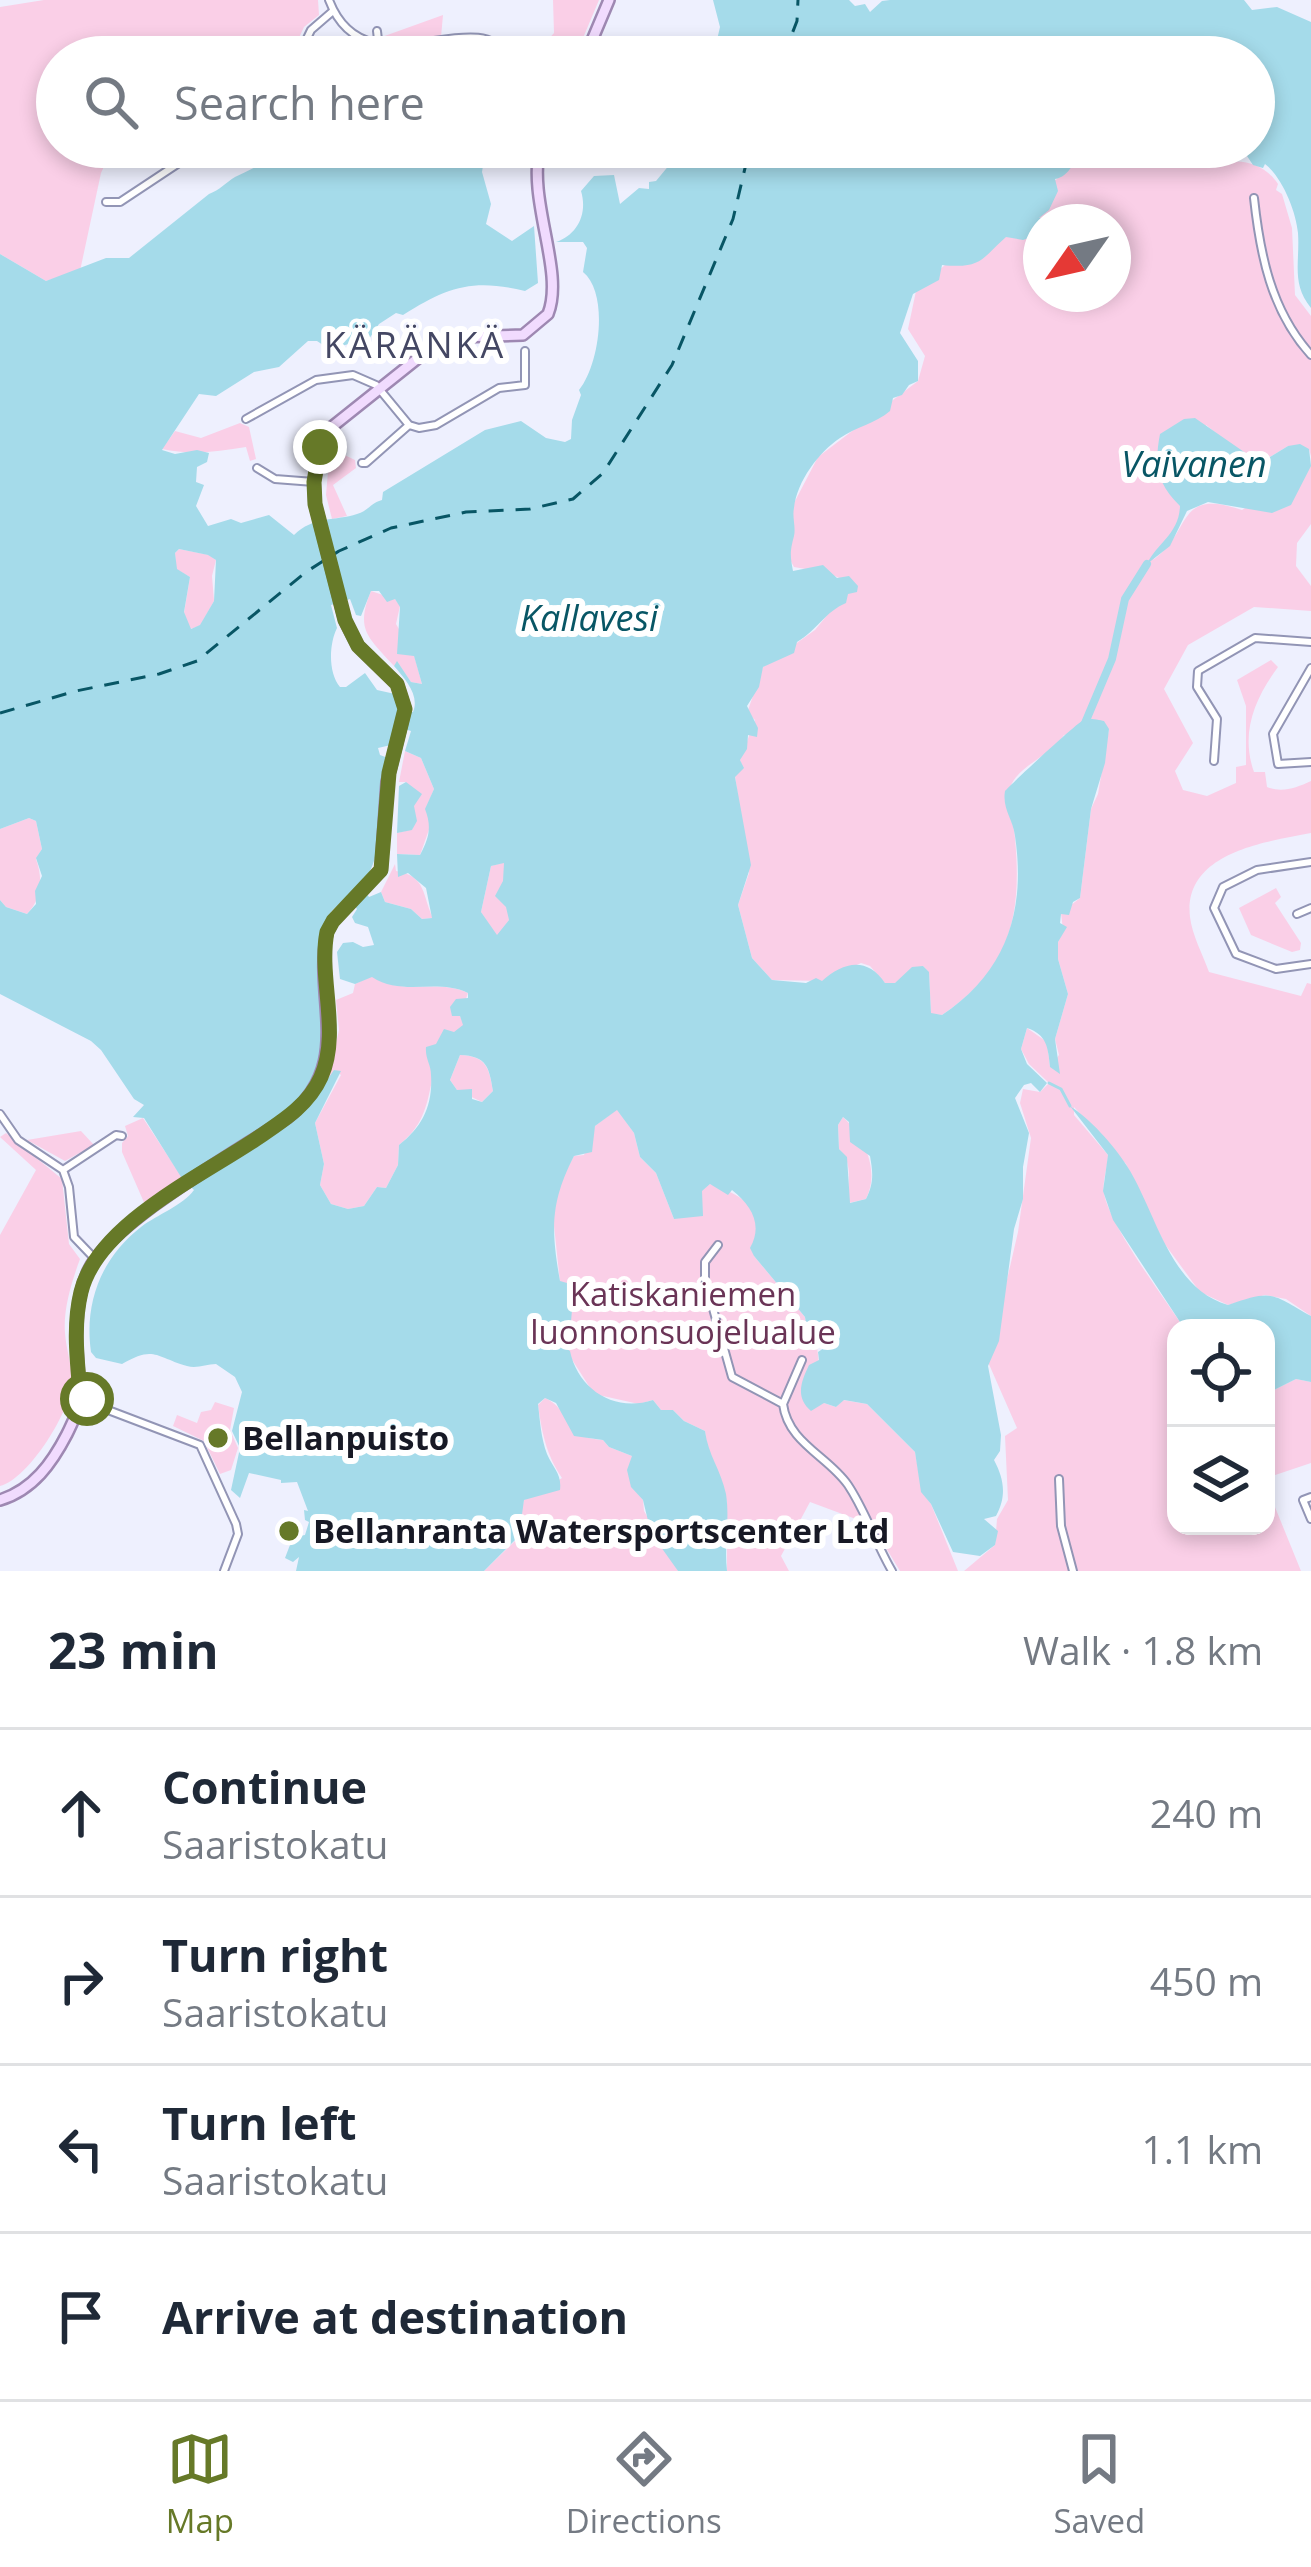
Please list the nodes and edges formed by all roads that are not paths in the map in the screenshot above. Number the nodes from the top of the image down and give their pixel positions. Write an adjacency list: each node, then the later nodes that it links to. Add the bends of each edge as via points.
1 (329, 0): 3 (street)
2 (609, 0): 6 (main road)
3 (333, 11): 4 (street); 5 (street, via 348,26 380,29)
4 (307, 36)
5 (380, 36)
6 (594, 36)
7 (171, 168): 10 (street, via 120,202)
8 (536, 168): 13 (main road, via 548,314 523,335 437,343)
9 (1254, 198): 12 (street, via 1260,254)
10 (106, 202)
11 (525, 351): 15 (street, via 525,385 491,391 436,425)
12 (1311, 355)
13 (380, 389): 14 (street, via 361,376 316,380); 15 (street); 18 (main road, via 325,437)
14 (246, 419)
15 (409, 425): 16 (street)
16 (362, 463)
17 (256, 468): 18 (street, via 275,479)
18 (314, 482): 31 (main road, via 345,620 358,646 397,684 405,709 389,773 381,870 333,921 325,941 323,1072 298,1109 118,1232)
19 (1311, 642): 21 (street, via 1255,638 1198,671 1197,687 1216,719)
20 (1311, 668): 22 (street, via 1274,734 1278,764)
21 (1214, 761)
22 (1311, 761)
23 (1311, 862): 26 (street, via 1245,876 1223,887 1214,908 1236,954 1276,969)
24 (1311, 908): 25 (street)
25 (1297, 914)
26 (1311, 964)
27 (0, 1114): 29 (street, via 18,1140)
28 (122, 1136): 29 (street)
29 (63, 1170): 31 (street, via 74,1237)
30 (718, 1245): 34 (street, via 704,1280 732,1377)
31 (95, 1258): 33 (main road, via 76,1336)
32 (802, 1360): 34 (street)
33 (81, 1401): 37 (main road, via 40,1476); 39 (street, via 200,1445 238,1534)
34 (783, 1404): 40 (street, via 794,1433 848,1486)
35 (1059, 1479): 41 (street)
36 (1311, 1497): 38 (street, via 1303,1500)
37 (0, 1500)
38 (1311, 1519)
39 (224, 1571)
40 (892, 1571)
41 (1073, 1571)

